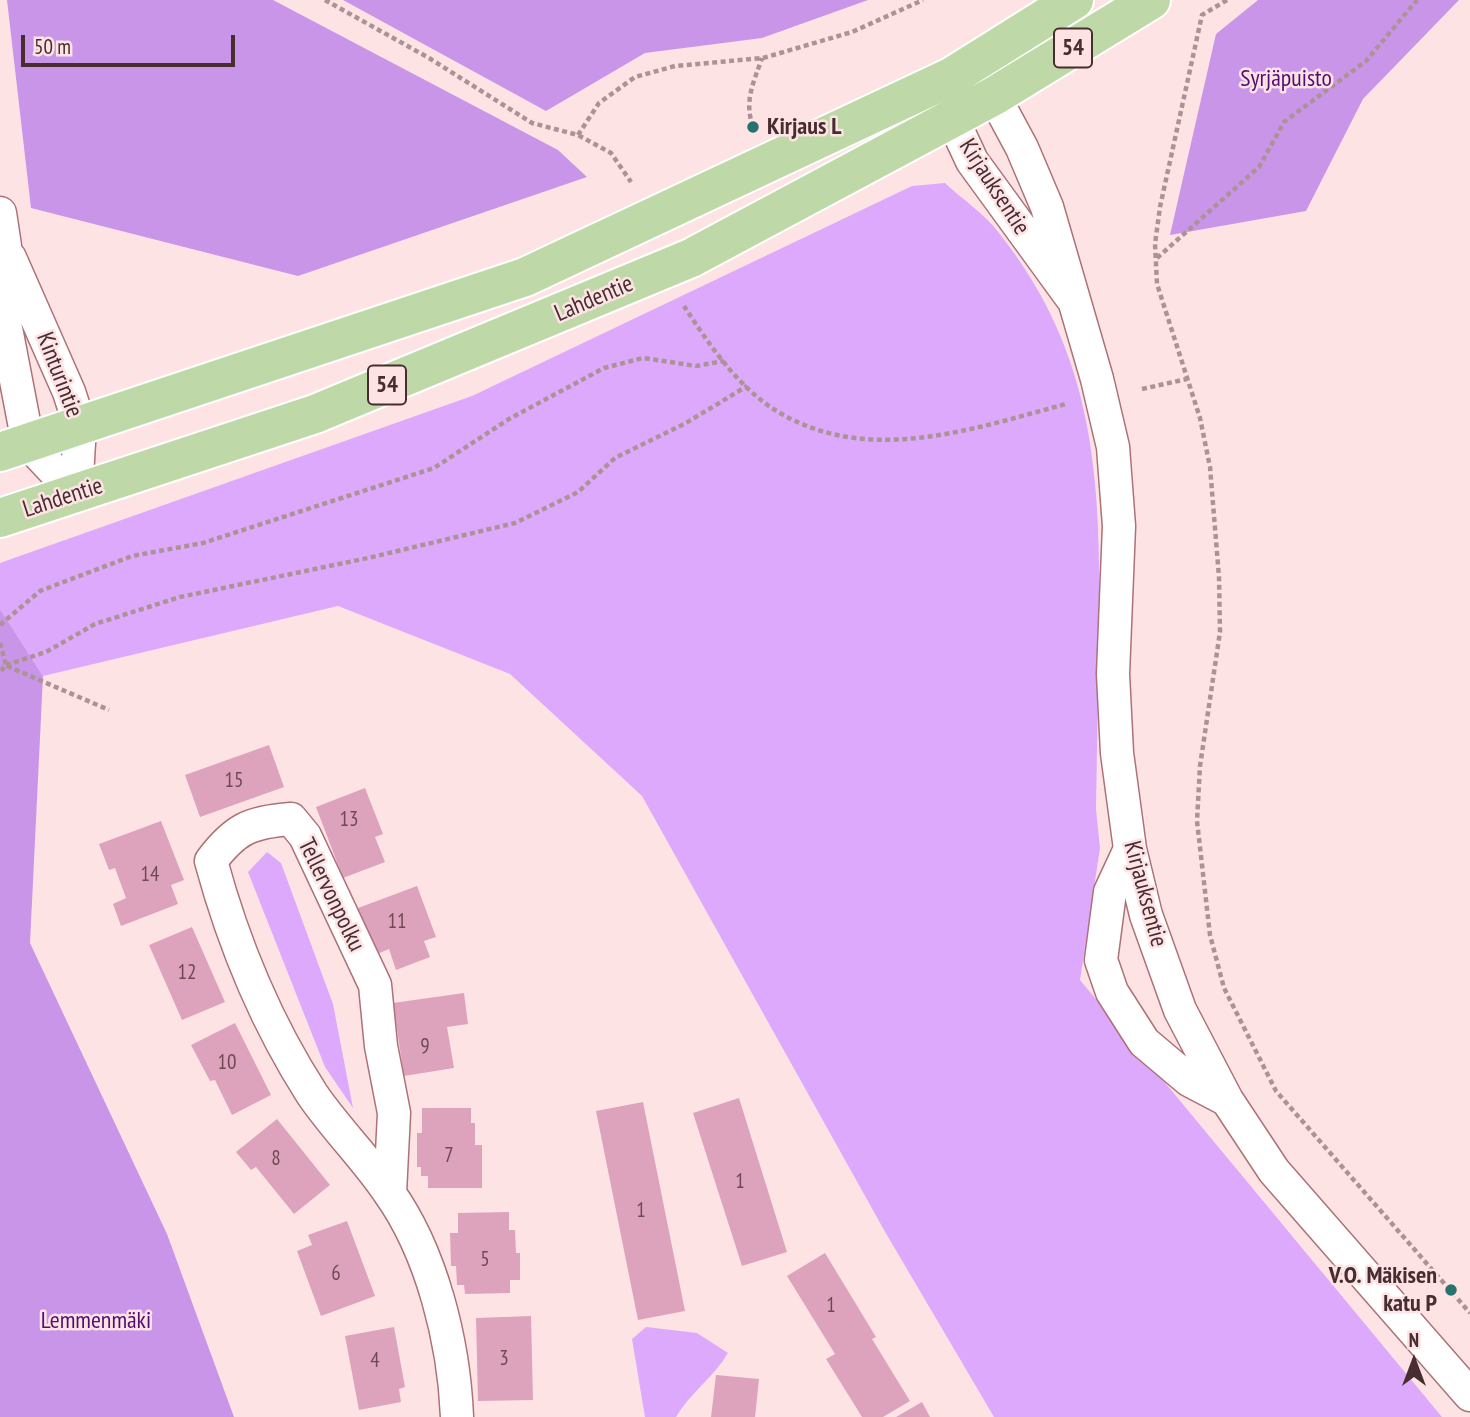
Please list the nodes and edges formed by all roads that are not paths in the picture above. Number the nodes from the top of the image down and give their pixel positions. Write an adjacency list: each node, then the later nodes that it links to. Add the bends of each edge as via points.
1 (1074, 0): 3 (main road, Lahdentie / 54)
2 (1151, 0): 4 (main road, Lahdentie / 54)
3 (951, 77): 4 (street); 5 (street, Kirjauksentie); 9 (main road, Lahdentie / 54, via 525,276)
4 (994, 96): 5 (main road, Lahdentie / 54); 8 (street, Kirjauksentie, via 1047,208)
5 (952, 118): 8 (street, Kirjauksentie, via 972,161); 11 (main road, Lahdentie / 54, via 679,263 315,414)
6 (0, 213): 7 (street, Kinturintie)
7 (5, 246): 9 (street, Kinturintie, via 69,392); 10 (street, Kinturintie)
8 (1072, 297): 13 (street, Kirjauksentie, via 1112,447 1119,526 1112,674)
9 (79, 426): 10 (main road, Lahdentie / 54); 11 (street, Kinturintie)
10 (14, 447): 11 (street)
11 (76, 494): 12 (main road, Lahdentie / 54)
12 (0, 518)
13 (1130, 849): 14 (street, Kirjauksentie, via 1146,915 1180,1010); 14 (street, via 1110,892 1101,960 1112,992 1144,1042 1189,1080)
14 (1227, 1100): 16 (street, Kirjauksentie, via 1274,1171)
15 (390, 1193): 15 (street, Tellervonpolku, via 394,1113 375,985 305,836 290,819 264,821 230,836 211,861 226,916 286,1051 314,1097); 17 (street, Tellervonpolku, via 427,1266 444,1324)
16 (1470, 1395)
17 (457, 1417)

